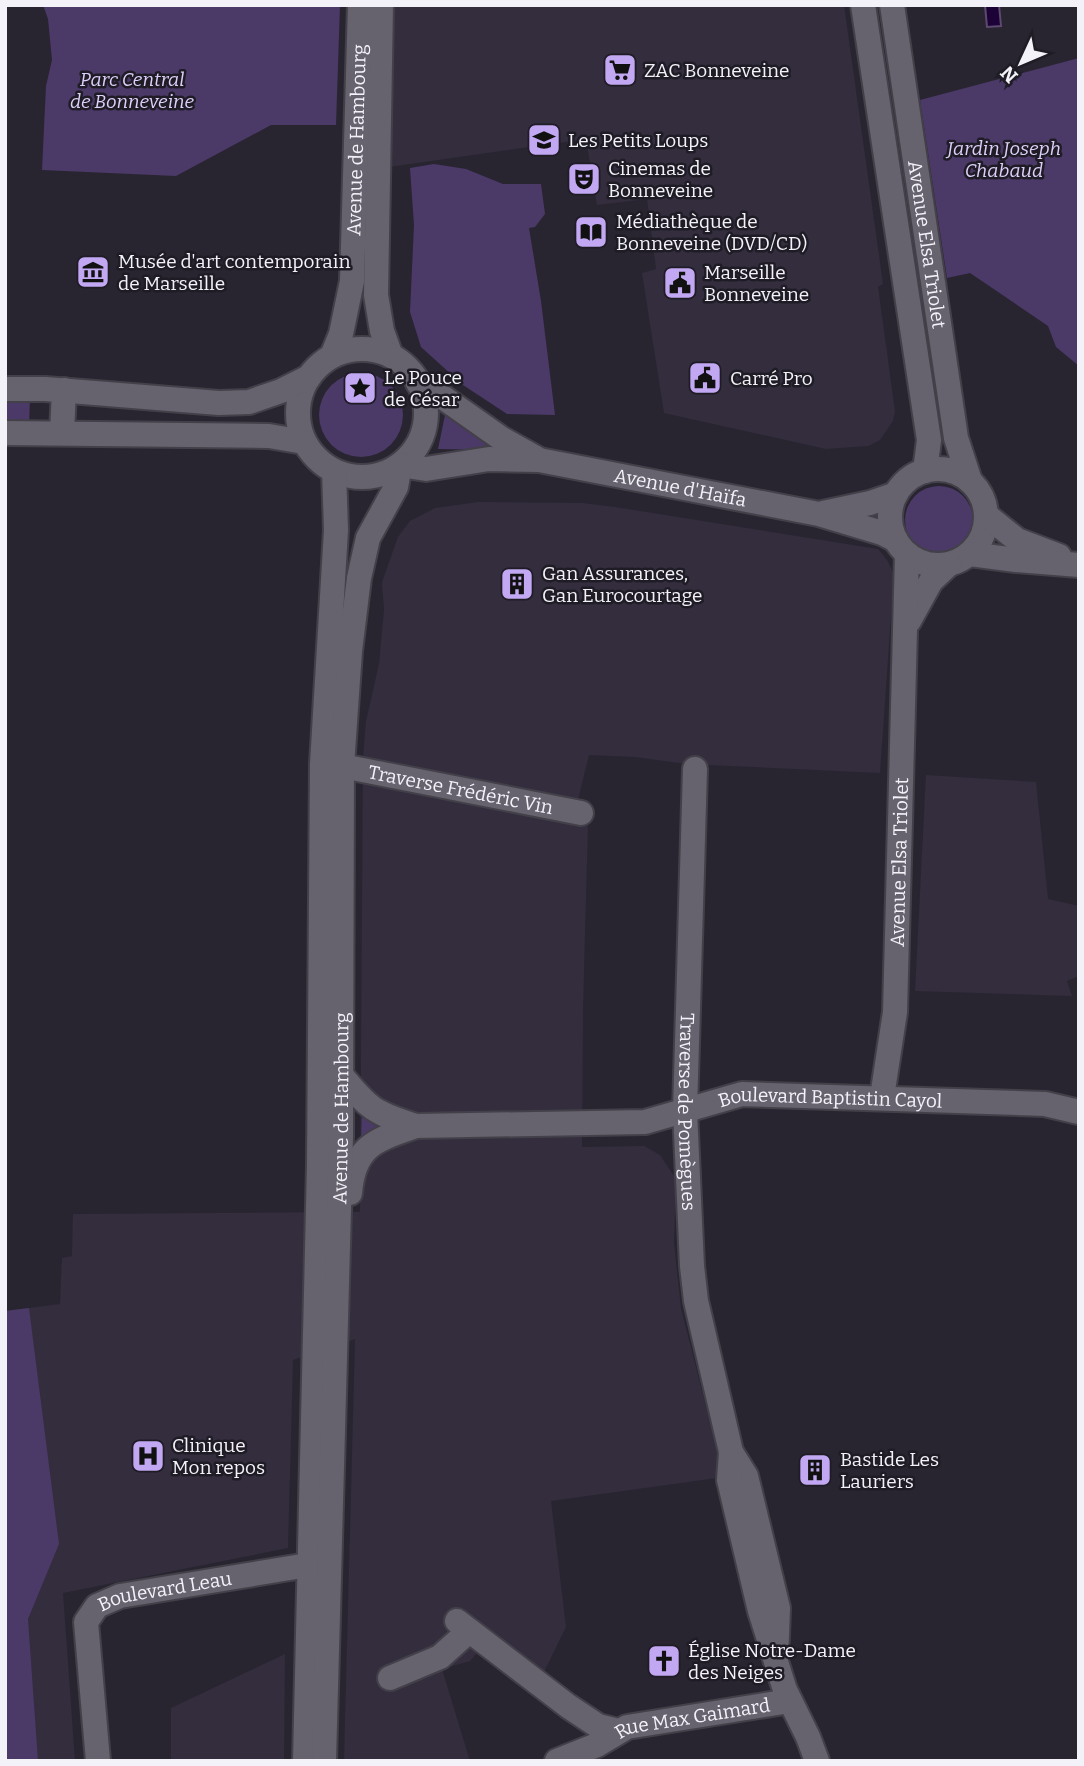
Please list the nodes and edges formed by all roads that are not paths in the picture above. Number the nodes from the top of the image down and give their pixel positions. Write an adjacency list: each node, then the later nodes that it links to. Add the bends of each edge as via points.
1 (360, 5): 5 (street, Avenue de Hambourg, via 352,281)
2 (381, 5): 6 (street, Avenue de Hambourg, via 376,295)
3 (863, 5): 17 (street, Avenue Elsa Triolet, via 929,440)
4 (892, 5): 18 (street, Avenue Elsa Triolet, via 956,438)
5 (332, 356): 6 (street, via 372,350); 7 (street)
6 (391, 356): 8 (street, via 407,367)
7 (309, 377): 10 (street, via 249,402); 13 (street, via 298,409)
8 (418, 383): 14 (street, Avenue d'Haïfa); 15 (street, via 425,409 422,436)
9 (5, 389): 10 (street)
10 (64, 390): 12 (street)
11 (5, 433): 12 (street)
12 (62, 433): 13 (street, via 270,436)
13 (304, 442): 16 (street)
14 (539, 460): 15 (street, Avenue d'Haïfa, via 489,459 426,469); 20 (street, Avenue d'Haïfa)
15 (400, 465): 16 (street, via 368,477); 26 (street, Avenue de Hambourg, via 397,487 368,538 359,578)
16 (334, 471): 35 (street, Avenue de Hambourg, via 337,530 323,764)
17 (925, 471): 18 (street, via 956,472); 19 (street, via 913,476)
18 (970, 481): 21 (street, via 984,502)
19 (896, 494): 20 (street, Avenue d'Haïfa); 22 (street, via 891,525)
20 (819, 514): 22 (street, Avenue d'Haïfa, via 883,533)
21 (986, 515): 23 (street, via 982,536); 24 (street, via 1017,540)
22 (901, 547): 23 (street, via 927,564); 25 (street, Avenue Elsa Triolet)
23 (959, 559): 24 (street); 25 (street, Avenue Elsa Triolet, via 930,581)
24 (1079, 565)
25 (907, 625): 30 (street, Avenue Elsa Triolet, via 895,1013)
26 (342, 766): 28 (street, Traverse Frédéric Vin); 29 (street, Avenue de Hambourg)
27 (695, 769): 31 (street, Traverse de Pomègues)
28 (581, 813)
29 (341, 1075): 33 (street, Boulevard Baptistin Cayol, via 366,1105); 34 (street, Avenue de Hambourg)
30 (882, 1097): 31 (street, Boulevard Baptistin Cayol, via 742,1094); 32 (street, Boulevard Baptistin Cayol, via 1045,1104)
31 (685, 1111): 33 (street, Boulevard Baptistin Cayol, via 645,1122); 37 (street, Traverse de Pomègues, via 696,1301 732,1452 746,1476 779,1608 776,1661)
32 (1079, 1112)
33 (416, 1126): 34 (street, Boulevard Baptistin Cayol, via 380,1139 355,1163 349,1235)
34 (337, 1279): 41 (street, Avenue de Hambourg)
35 (308, 1565): 39 (street, Boulevard Leau, via 120,1596 97,1606 86,1622); 40 (street, Avenue de Hambourg)
36 (390, 1678): 38 (street, via 440,1657 463,1626 568,1706 598,1726)
37 (790, 1701): 38 (street, Rue Max Gaimard); 43 (street, Traverse de Pomègues)
38 (618, 1731): 42 (street, Rue Max Gaimard)
39 (98, 1761)
40 (305, 1761)
41 (324, 1761)
42 (557, 1761)
43 (817, 1761)

